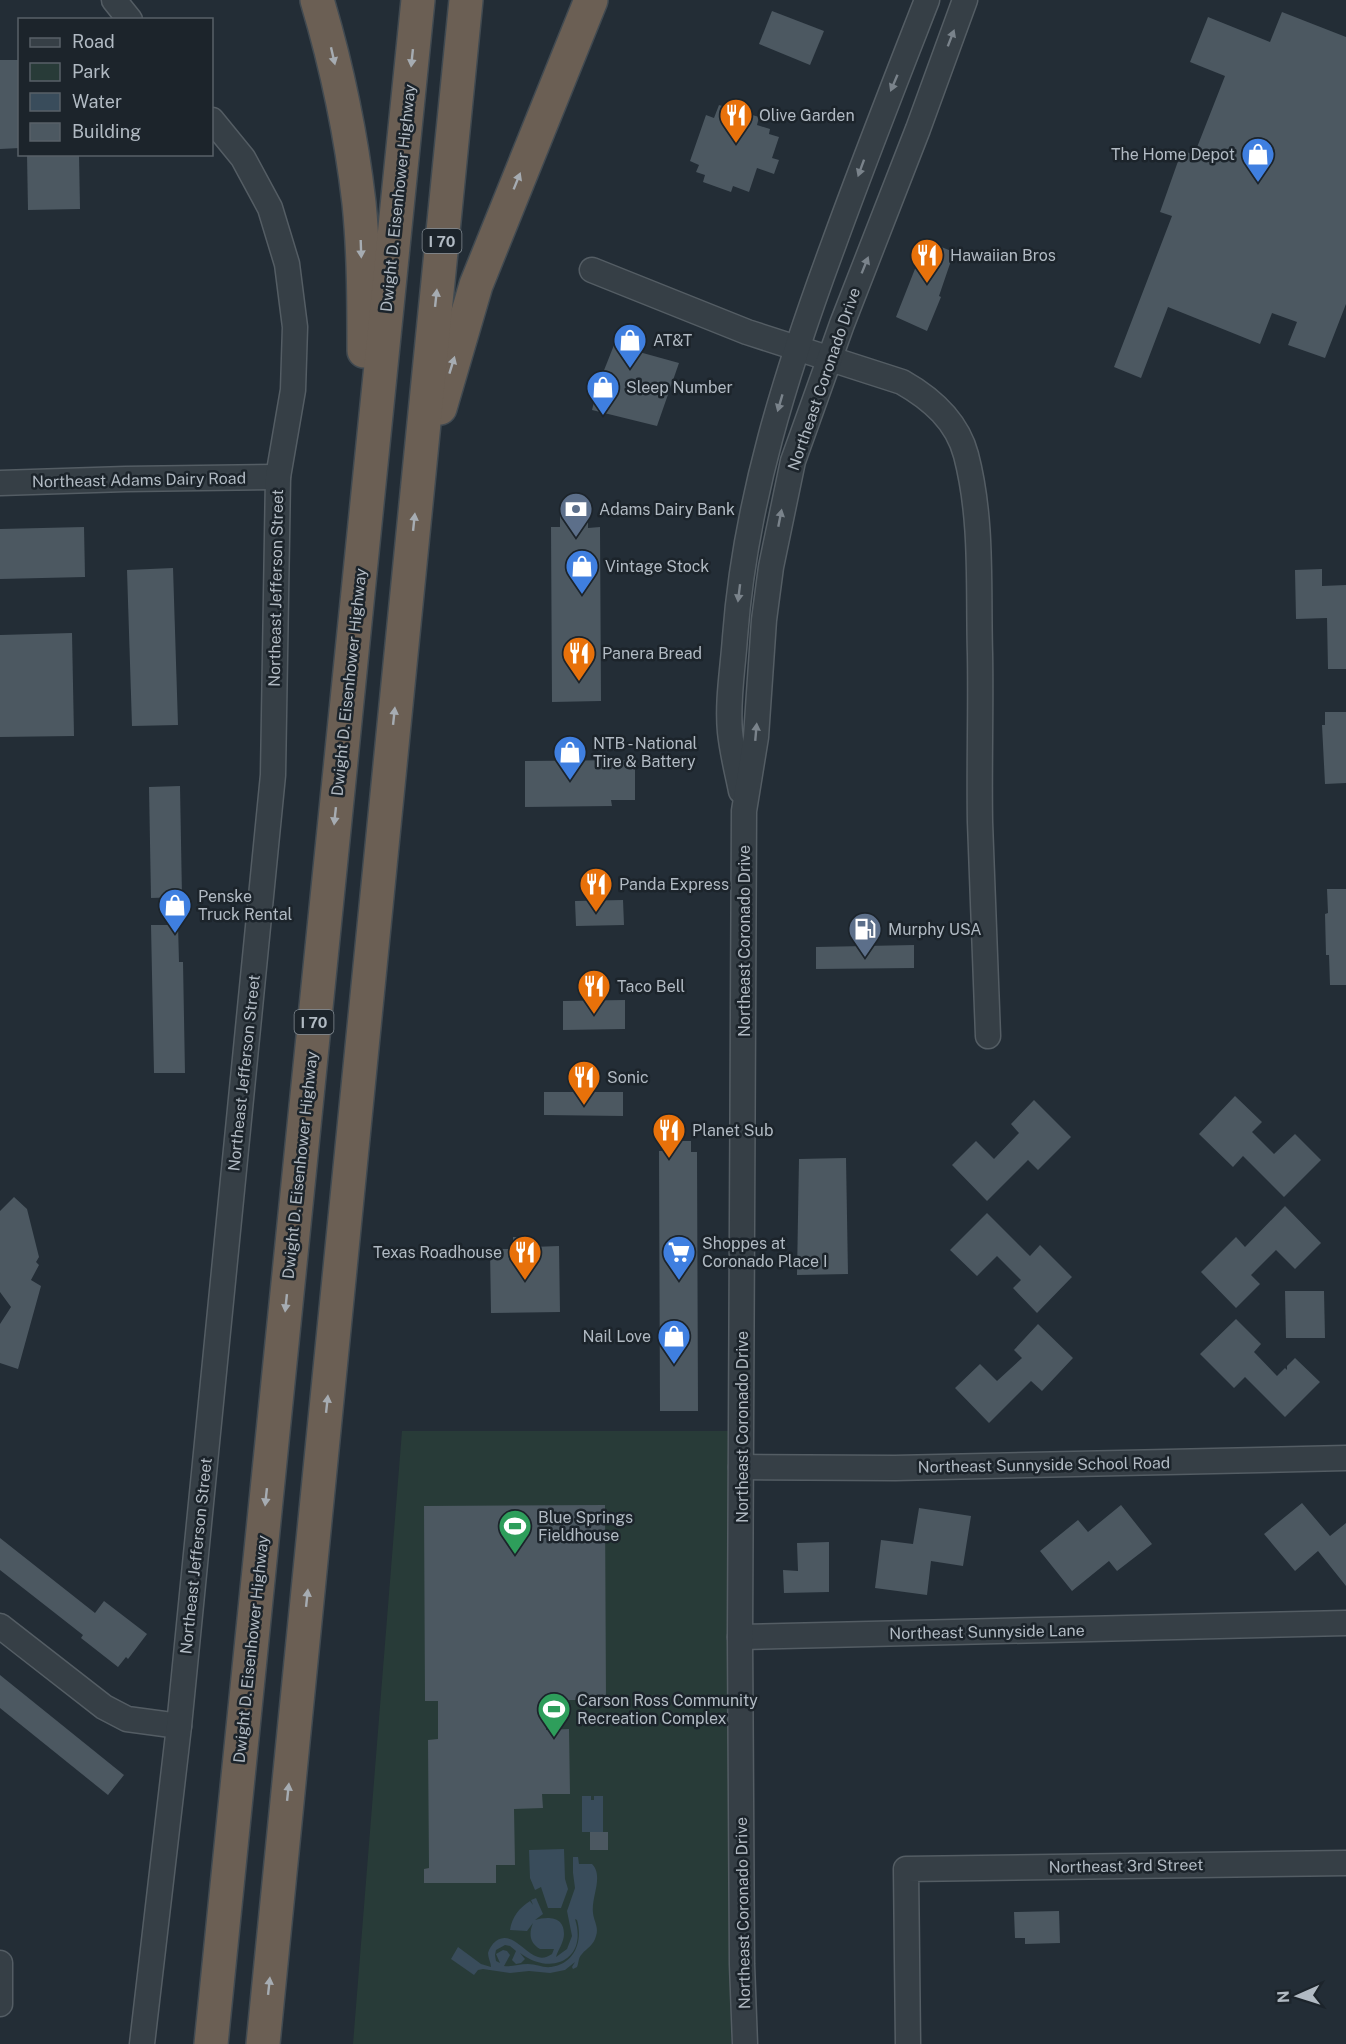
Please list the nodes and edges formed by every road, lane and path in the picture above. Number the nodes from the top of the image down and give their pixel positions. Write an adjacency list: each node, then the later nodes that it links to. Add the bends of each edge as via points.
1 (114, 0): 8 (street)
2 (317, 0): 16 (highway, one-way to 16, via 348,124 359,205)
3 (418, 0): 16 (highway, Dwight D. Eisenhower Highway / I 70, one-way to 16)
4 (466, 0): 14 (highway, I 70, one-way to 4)
5 (591, 0): 14 (highway, one-way to 5, via 476,285)
6 (927, 0): 11 (street, Northeast Coronado Drive, one-way to 11, via 881,113)
7 (965, 0): 12 (street, Northeast Coronado Drive, one-way to 7)
8 (128, 18)
9 (213, 121): 13 (street, Northeast Jefferson Street, via 243,158 270,208 287,264 295,327 293,390)
10 (592, 270): 11 (street, via 747,332)
11 (797, 347): 12 (street); 17 (street, Northeast Coronado Drive, one-way to 17, via 771,435 743,563 730,732)
12 (829, 359): 17 (street, Northeast Coronado Drive, one-way to 12, via 756,736 764,620 782,509 793,461); 18 (street, via 902,382 923,394 952,425 966,454 978,546 980,822)
13 (278, 477): 15 (street, Northeast Adams Dairy Road); 24 (street, Northeast Jefferson Street, via 273,775)
14 (418, 482): 30 (highway, I 70, one-way to 14)
15 (0, 483)
16 (365, 519): 29 (highway, Dwight D. Eisenhower Highway / I 70, one-way to 29)
17 (744, 811): 20 (street, Northeast Coronado Drive)
18 (988, 1036)
19 (1346, 1458): 20 (street, Northeast Sunnyside School Road, via 895,1468)
20 (741, 1467): 23 (street, Northeast Coronado Drive)
21 (1346, 1623): 23 (street, Northeast Sunnyside Lane)
22 (0, 1626): 24 (street, via 104,1707 127,1719)
23 (740, 1637): 31 (street, Northeast Coronado Drive)
24 (179, 1726): 28 (street, Northeast Jefferson Street)
25 (1346, 1863): 32 (street, Northeast 3rd Street, via 906,1869)
26 (0, 1963): 27 (street)
27 (0, 2004)
28 (142, 2044)
29 (211, 2044)
30 (263, 2044)
31 (745, 2044)
32 (908, 2044)

